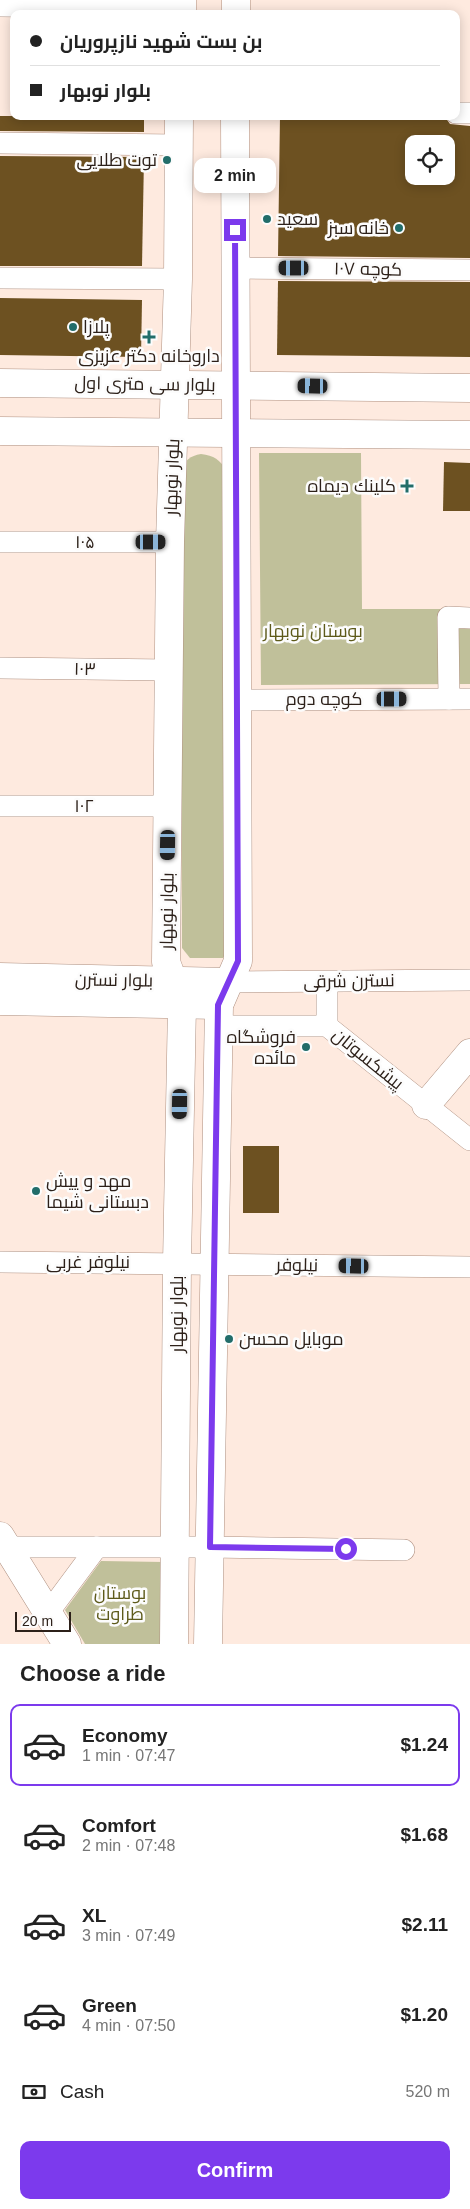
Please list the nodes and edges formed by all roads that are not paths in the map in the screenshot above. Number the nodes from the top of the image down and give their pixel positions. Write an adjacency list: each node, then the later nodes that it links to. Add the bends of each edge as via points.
1 (0, 6): 2 (street)
2 (182, 7)
3 (179, 120): 6 (main road, بلوار نوبهار)
4 (235, 120): 7 (main road, بلوار نوبهار)
5 (0, 144): 6 (street)
6 (178, 145): 10 (main road, بلوار نوبهار)
7 (235, 268): 8 (street, کوچه ۱۰۷); 13 (main road, بلوار نوبهار)
8 (470, 270)
9 (0, 278): 10 (street)
10 (178, 279): 12 (main road, بلوار نوبهار)
11 (0, 383): 12 (main road, بلوار سی متری اول)
12 (175, 384): 13 (main road, بلوار سی متری اول); 16 (main road, بلوار نوبهار)
13 (234, 385): 14 (main road, بلوار سی متری اول); 17 (main road, بلوار نوبهار)
14 (470, 388)
15 (0, 431): 16 (main road)
16 (173, 433): 17 (main road); 20 (main road, بلوار نوبهار)
17 (235, 433): 18 (main road); 26 (main road, بلوار نوبهار)
18 (470, 435)
19 (0, 542): 20 (street, ۱۰۵)
20 (170, 542): 23 (main road, بلوار نوبهار)
21 (470, 618): 24 (street, via 448,617)
22 (0, 668): 23 (street, ۱۰۳)
23 (169, 670): 28 (main road, بلوار نوبهار)
24 (449, 699): 25 (street, کوچه دوم); 26 (street, کوچه دوم)
25 (470, 699)
26 (238, 700): 34 (main road, بلوار نوبهار, via 238,961)
27 (0, 806): 28 (street, ۱۰۲)
28 (168, 806): 32 (main road, بلوار نوبهار, via 166,962)
29 (0, 977): 32 (main road, بلوار نسترن)
30 (470, 980): 31 (street, نسترن شرقی)
31 (327, 982): 34 (street, نسترن شرقی); 35 (street)
32 (178, 993): 33 (main road, بلوار نسترن); 34 (main road, بلوار نسترن); 40 (main road, بلوار نوبهار)
33 (0, 1001)
34 (222, 1004): 35 (street, پیشکسوتان); 41 (main road, بلوار نوبهار)
35 (327, 1026): 37 (street, پیشکسوتان)
36 (470, 1053): 37 (main road)
37 (426, 1106): 38 (street, پیشکسوتان)
38 (470, 1140)
39 (0, 1262): 40 (street, نیلوفر غربی)
40 (177, 1263): 41 (street, نیلوفر غربی); 45 (main road, بلوار نوبهار)
41 (214, 1264): 42 (street, نیلوفر); 46 (main road, بلوار نوبهار)
42 (470, 1267)
43 (3, 1541): 44 (street); 48 (main road)
44 (96, 1547): 45 (street); 48 (street)
45 (175, 1547): 46 (street); 50 (main road, بلوار نوبهار)
46 (210, 1547): 47 (street); 51 (main road, بلوار نوبهار)
47 (404, 1550)
48 (48, 1613): 49 (main road)
49 (67, 1644)
50 (174, 1644)
51 (208, 1644)

